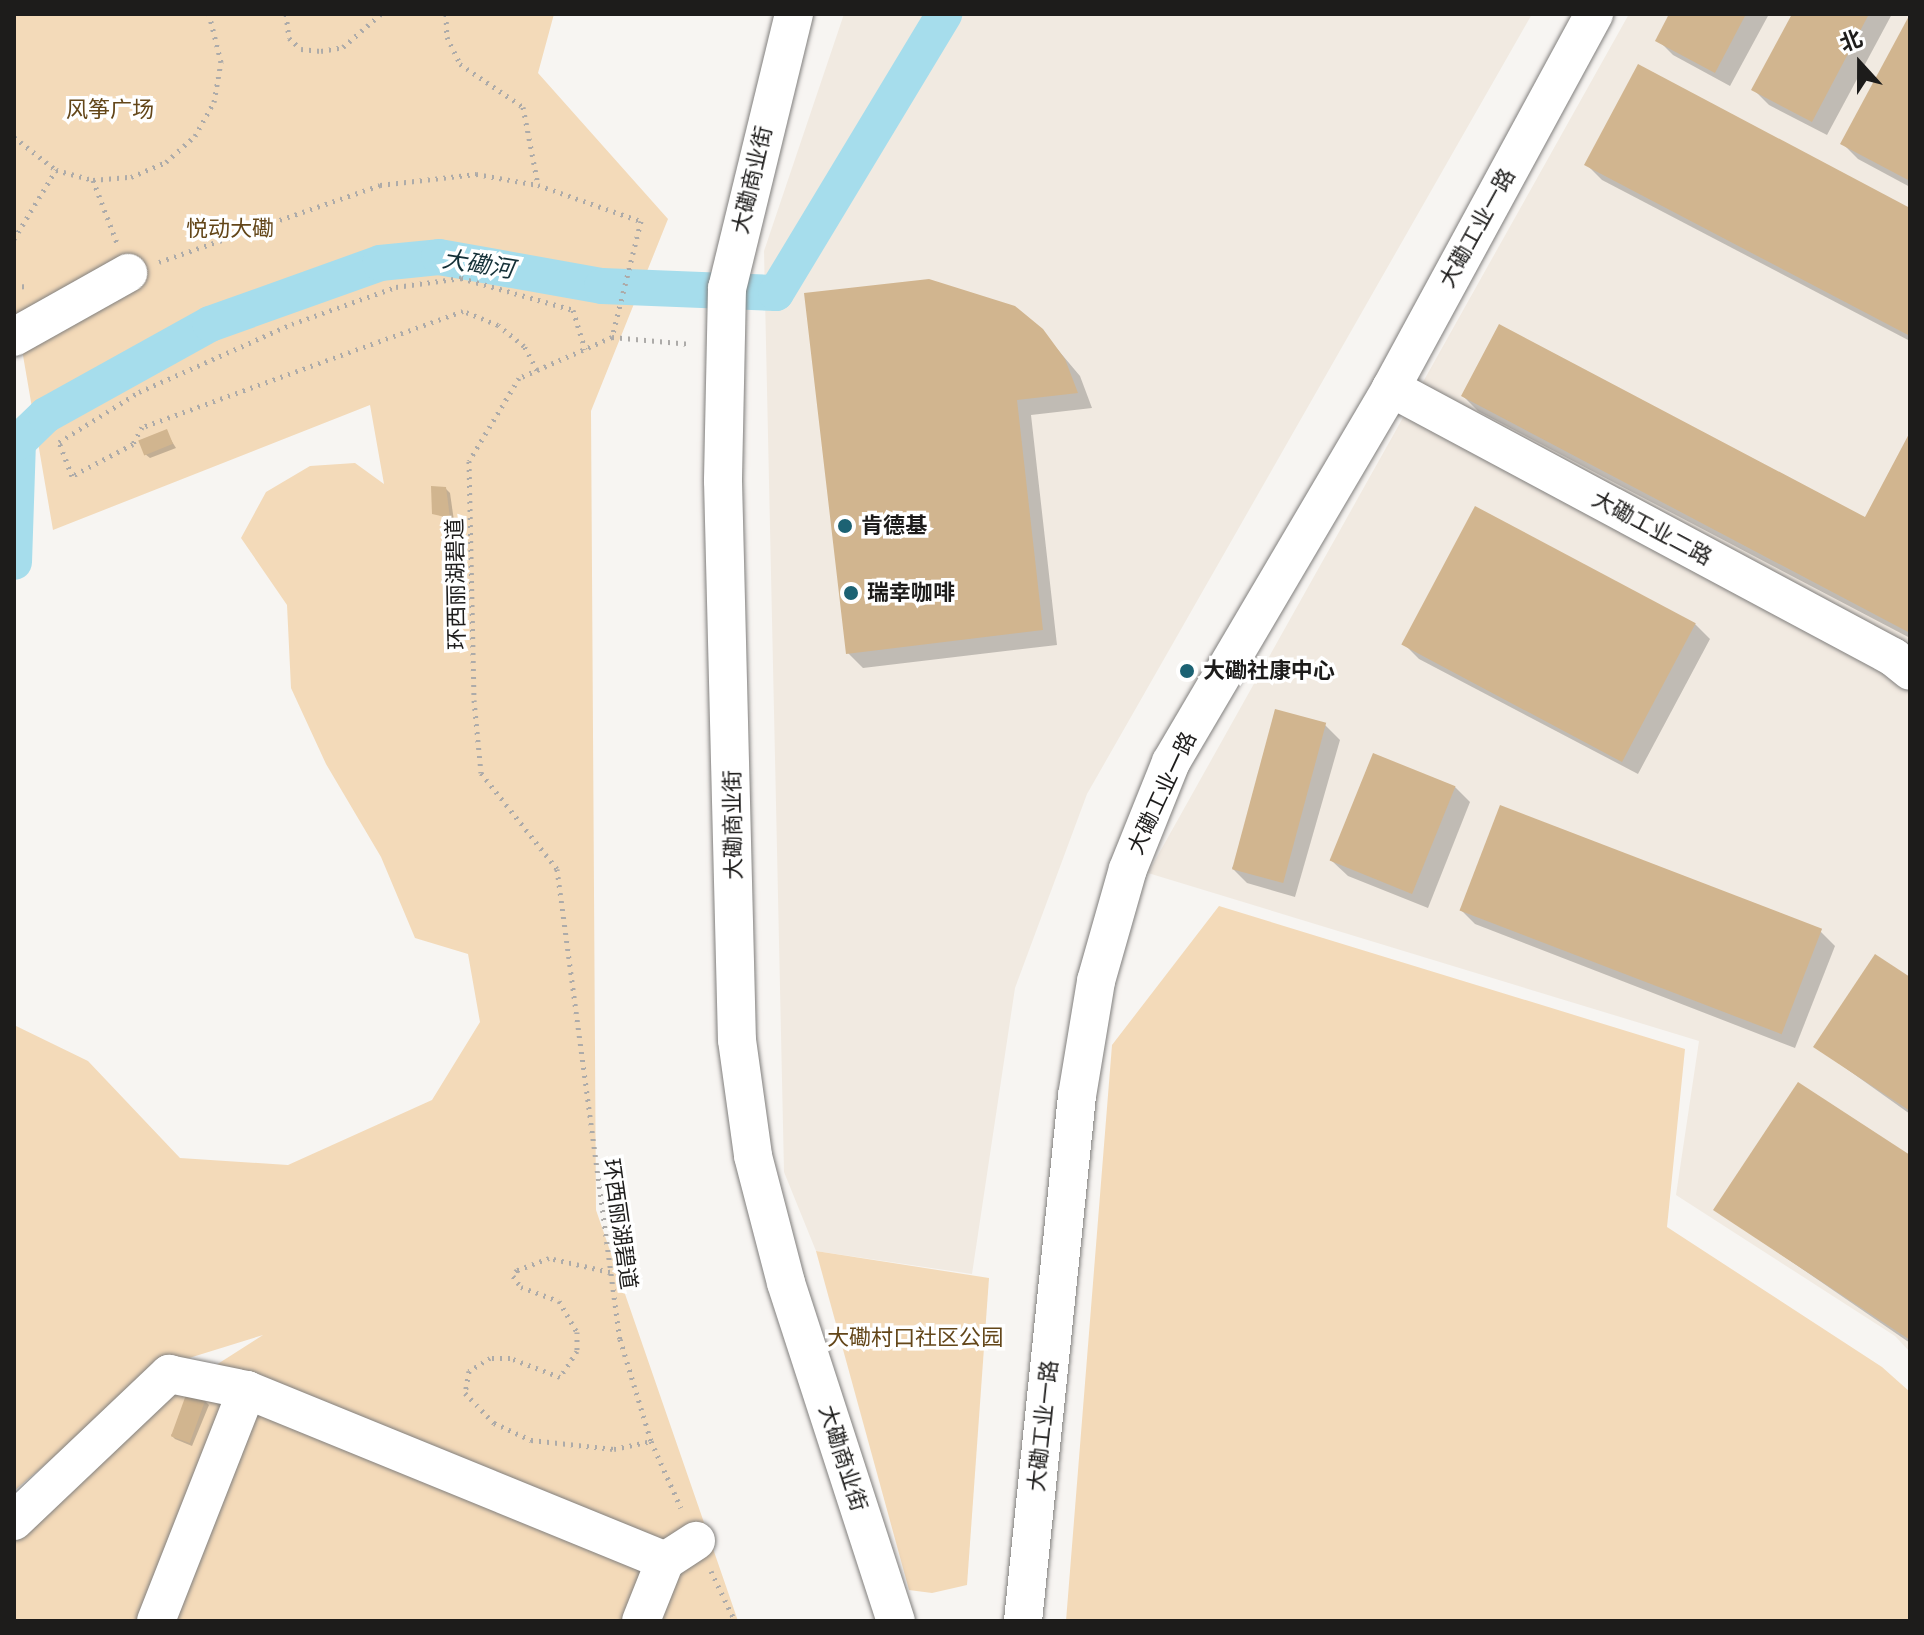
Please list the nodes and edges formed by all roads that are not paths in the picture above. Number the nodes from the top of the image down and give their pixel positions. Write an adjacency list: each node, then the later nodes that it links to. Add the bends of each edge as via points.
1 (794, 14): 11 (street, 大磡商业街, via 727,288 723,481 739,1055 753,1156 786,1283)
2 (1594, 14): 5 (street, 大磡工业一路)
3 (128, 273): 4 (street)
4 (14, 337)
5 (1391, 388): 6 (street, 大磡工业二路, via 1893,657); 12 (street, 大磡工业一路, via 1171,762 1110,924 1077,1096)
6 (1910, 671)
7 (247, 1390): 8 (street, via 169,1374); 9 (street); 10 (street, via 680,1551)
8 (14, 1521)
9 (156, 1621)
10 (641, 1621)
11 (896, 1621)
12 (1023, 1621)

